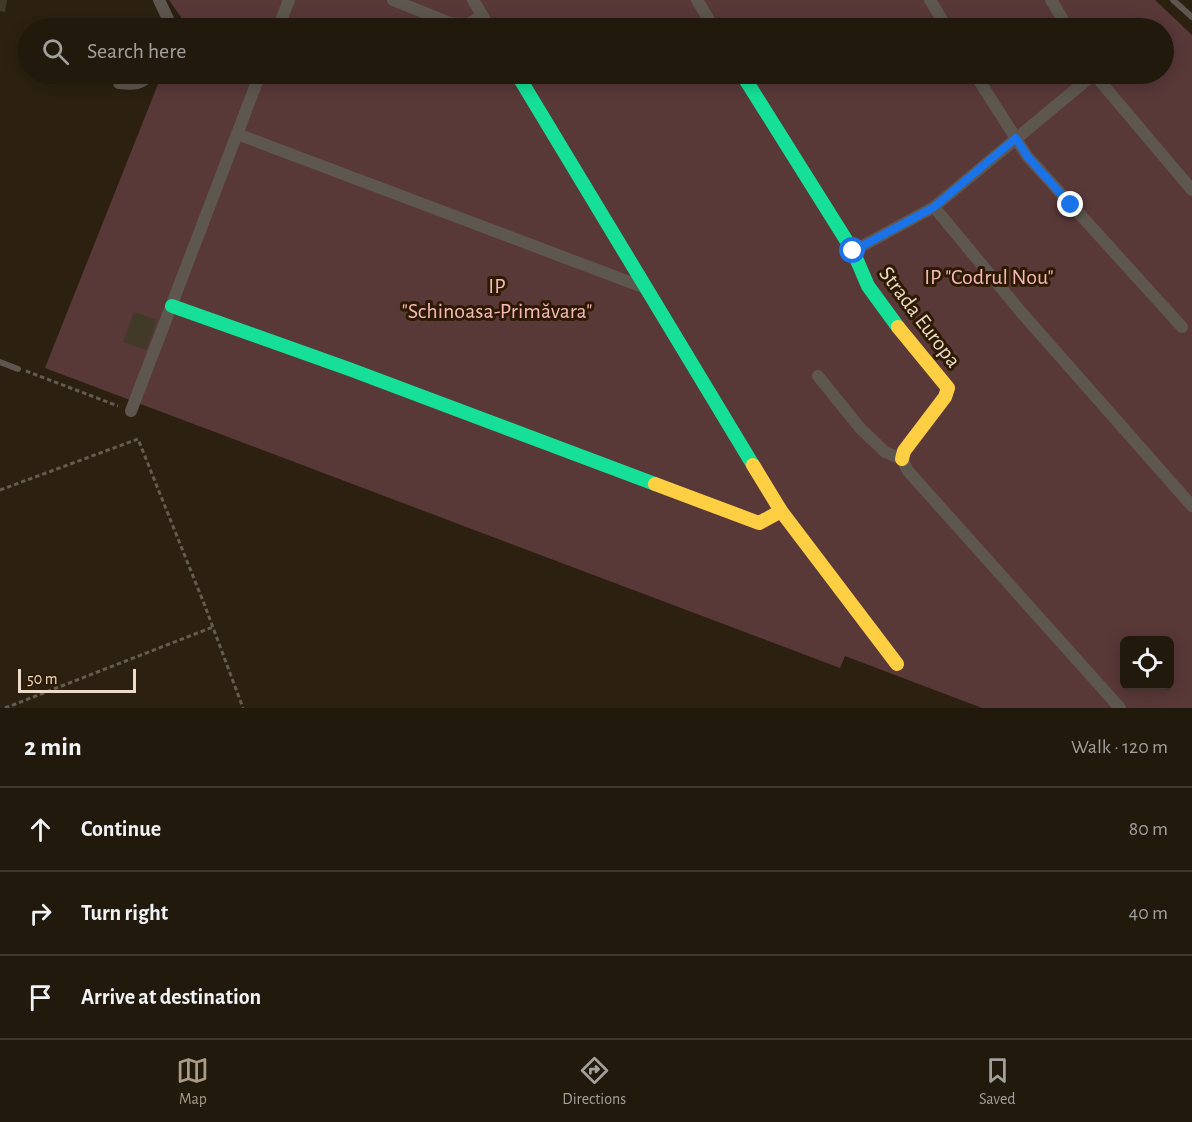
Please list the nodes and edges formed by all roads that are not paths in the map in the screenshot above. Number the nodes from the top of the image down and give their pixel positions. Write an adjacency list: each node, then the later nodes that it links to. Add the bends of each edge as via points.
1 (159, 0): 11 (street)
2 (289, 0): 12 (street)
3 (393, 0): 13 (street)
4 (473, 0): 9 (street)
5 (697, 0): 15 (street)
6 (930, 0): 16 (street)
7 (1051, 0): 17 (street)
8 (1173, 0): 10 (lane)
9 (482, 16): 14 (street)
10 (1192, 17)
11 (168, 18)
12 (282, 18)
13 (438, 18)
14 (478, 18)
15 (708, 18)
16 (941, 18)
17 (1062, 18)
18 (256, 84): 24 (street)
19 (523, 84): 29 (street)
20 (748, 84): 28 (street, Strada Europa)
21 (981, 84): 25 (street)
22 (1082, 84): 25 (street)
23 (1102, 84): 26 (street)
24 (237, 134): 29 (street); 30 (street)
25 (1016, 138): 27 (street); 31 (street, via 1027,156)
26 (1192, 190)
27 (934, 207): 28 (street); 37 (street)
28 (853, 251): 36 (street, Strada Europa, via 859,271 876,299 948,388)
29 (648, 289): 38 (street)
30 (172, 306): 35 (street); 38 (street, via 759,523)
31 (1182, 327)
32 (0, 362): 33 (lane)
33 (18, 369)
34 (818, 376): 36 (street, via 860,428 885,452)
35 (131, 411)
36 (902, 459): 40 (street, via 908,471)
37 (1192, 506)
38 (781, 511): 39 (street)
39 (897, 664)
40 (1120, 708)

